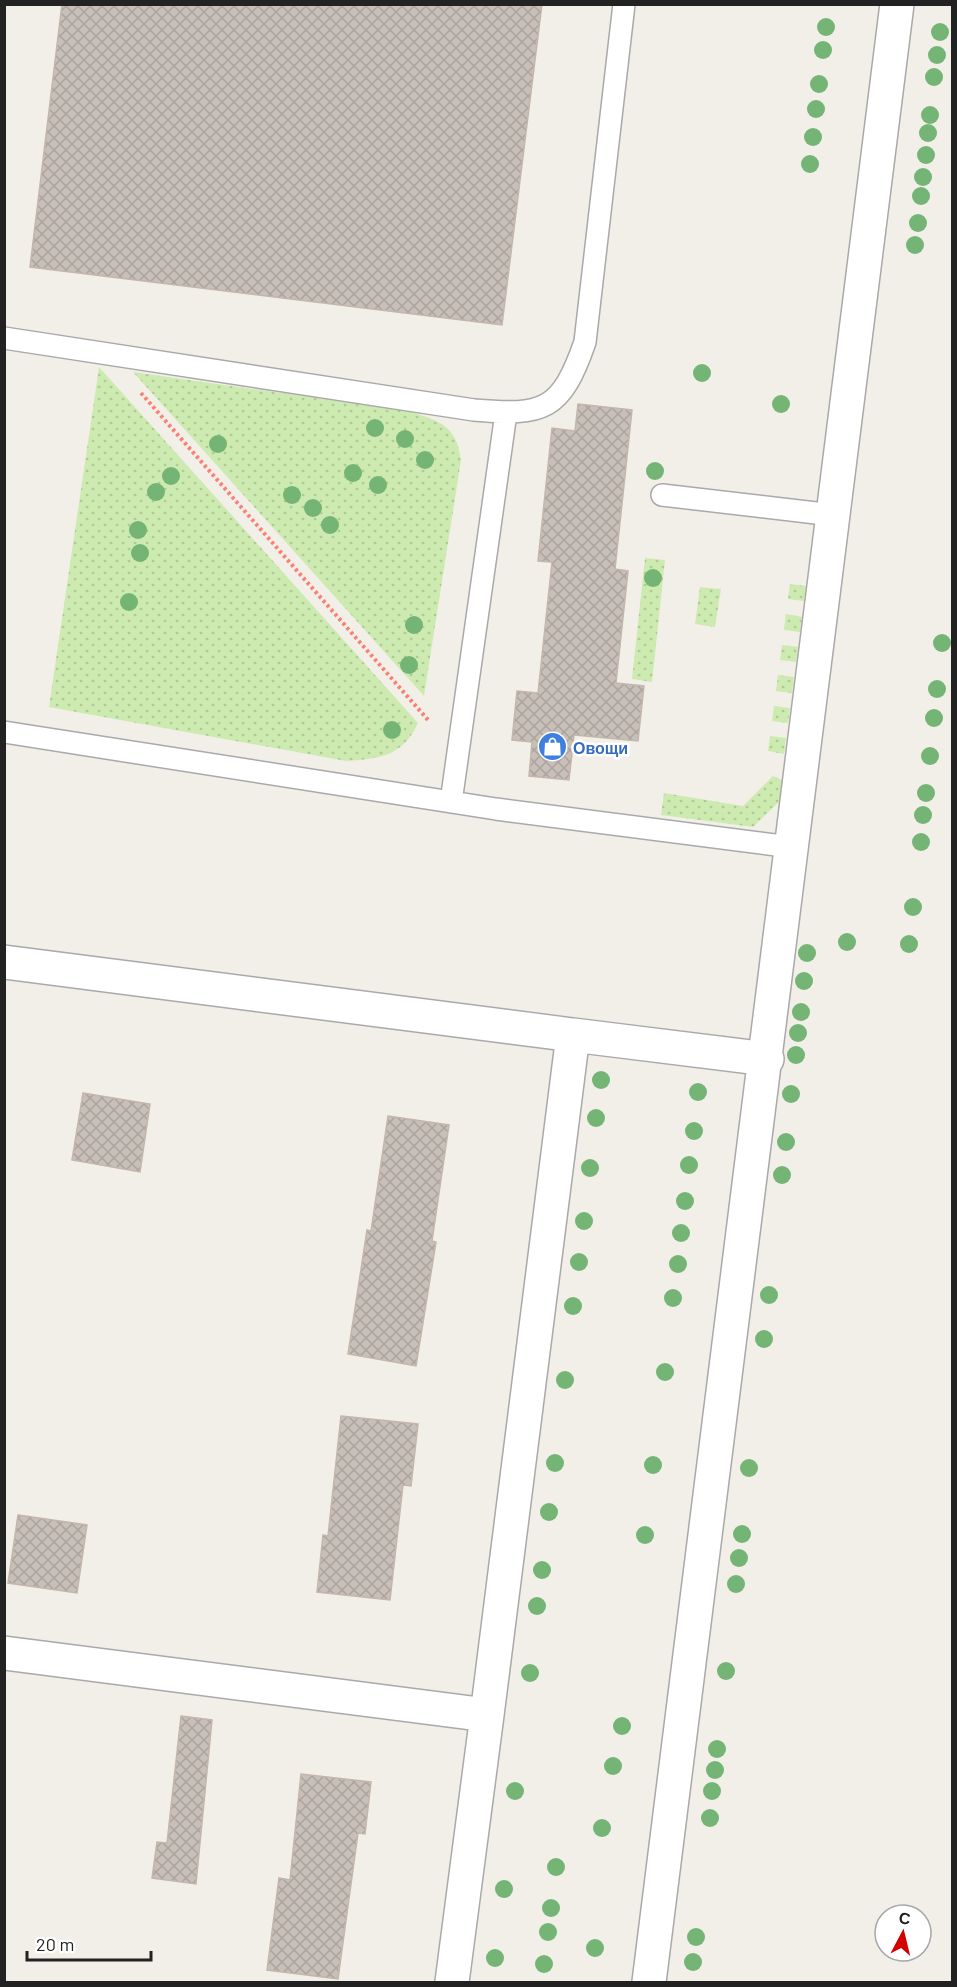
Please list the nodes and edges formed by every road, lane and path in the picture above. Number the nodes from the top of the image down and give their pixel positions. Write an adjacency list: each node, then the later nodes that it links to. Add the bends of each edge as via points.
1 (624, 4): 5 (lane, via 585,342 568,385 555,398 538,408)
2 (897, 4): 7 (street)
3 (4, 338): 4 (lane)
4 (107, 354): 5 (lane); 9 (path)
5 (506, 412): 9 (lane)
6 (662, 495): 7 (lane)
7 (833, 515): 11 (street)
8 (4, 732): 10 (lane)
9 (457, 753): 10 (lane)
10 (450, 802): 11 (lane)
11 (791, 848): 14 (street)
12 (4, 962): 13 (street)
13 (573, 1035): 14 (street); 16 (street)
14 (767, 1059): 18 (street)
15 (4, 1653): 16 (street)
16 (487, 1714): 17 (street)
17 (452, 1983)
18 (649, 1983)

